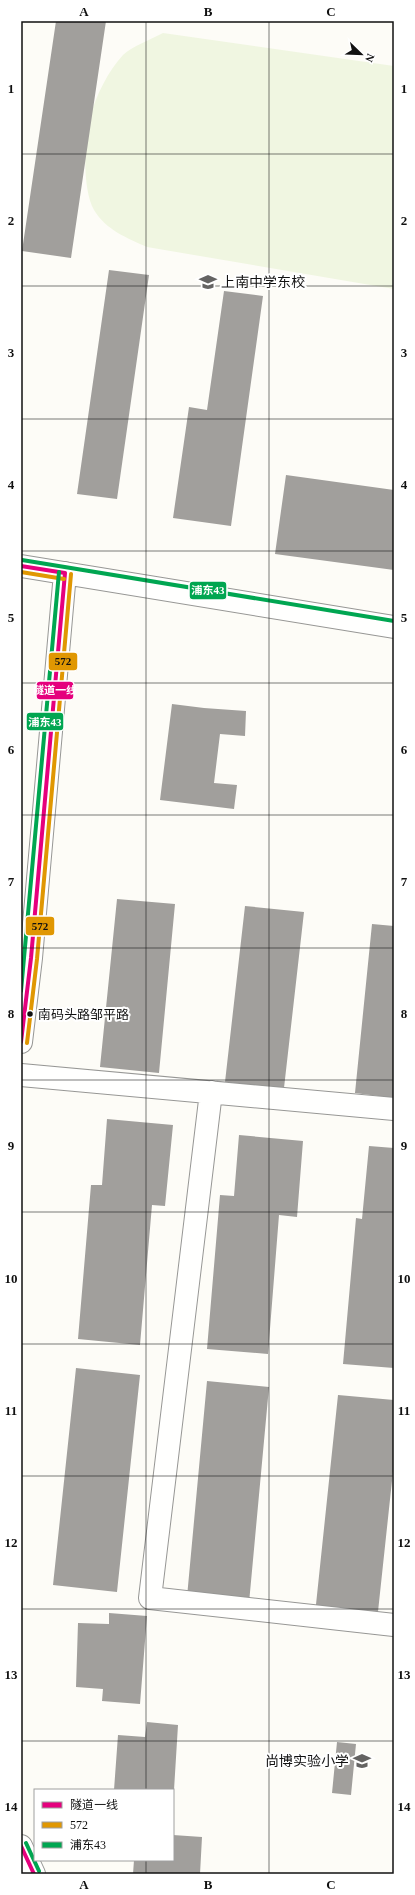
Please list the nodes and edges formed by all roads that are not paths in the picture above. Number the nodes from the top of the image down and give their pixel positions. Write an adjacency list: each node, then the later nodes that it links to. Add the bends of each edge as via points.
1 (21, 566): 2 (street)
2 (65, 573): 3 (street); 4 (street, via 31,958)
3 (394, 627)
4 (21, 1042)
5 (21, 1075): 6 (street)
6 (210, 1092): 7 (street); 8 (street, via 150,1598)
7 (394, 1109)
8 (394, 1625)
9 (21, 1846): 10 (street)
10 (34, 1874)

